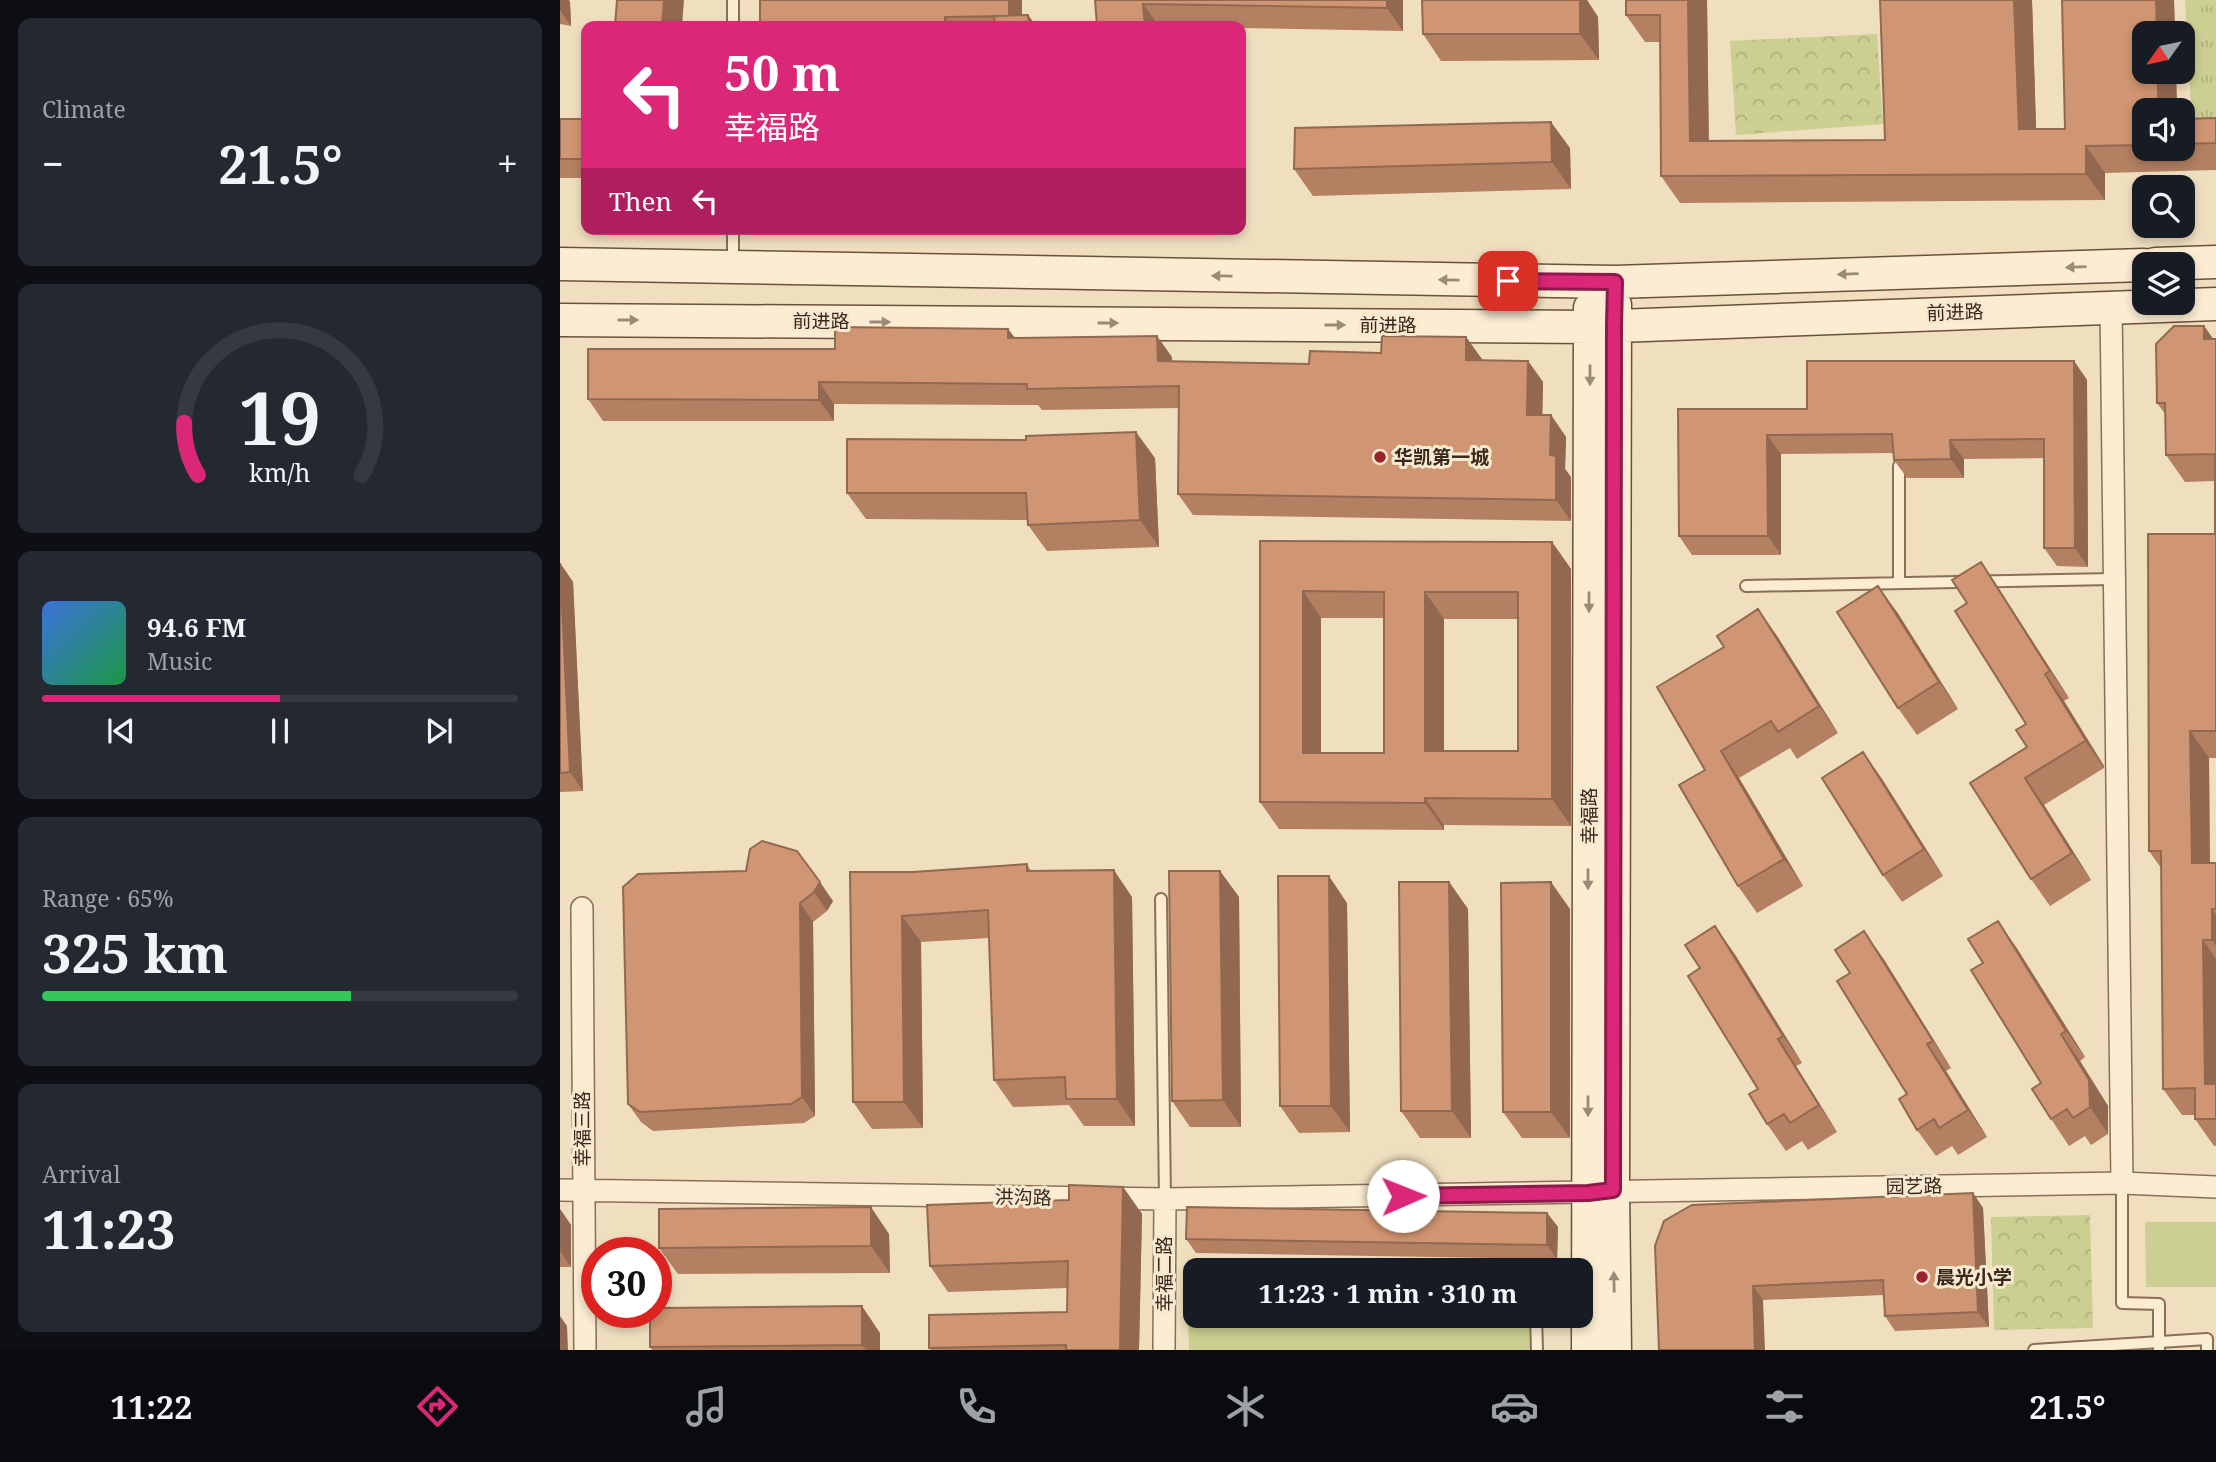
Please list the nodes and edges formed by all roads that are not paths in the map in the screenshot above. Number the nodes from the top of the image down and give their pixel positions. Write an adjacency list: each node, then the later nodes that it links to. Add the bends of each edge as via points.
1 (733, 0): 2 (lane)
2 (733, 21)
3 (733, 235): 8 (lane)
4 (2216, 262): 5 (main road)
5 (2195, 263)
6 (560, 264): 8 (main road)
7 (2132, 265): 9 (main road, one-way to 9)
8 (733, 267): 9 (main road, one-way to 8)
9 (1603, 282): 13 (main road, 幸福路)
10 (2216, 304): 11 (main road, 前进路)
11 (2111, 306): 13 (main road, 前进路); 15 (street)
12 (560, 320): 13 (main road, 前进路, one-way to 13)
13 (1602, 326): 24 (main road, 幸福路)
14 (1899, 466): 16 (lane)
15 (2114, 579): 16 (lane); 20 (street)
16 (1899, 583): 17 (lane)
17 (1746, 586)
18 (1161, 900): 25 (lane)
19 (582, 908): 23 (street, 幸福三路)
20 (2122, 1183): 21 (street, 园艺路); 24 (street, 园艺路); 27 (lane, via 2122,1304 2159,1304)
21 (2216, 1187)
22 (560, 1190): 23 (street, 洪沟路)
23 (582, 1190): 25 (street, 洪沟路); 28 (street, 幸福三路)
24 (1600, 1191): 25 (street, 洪沟路); 31 (main road, 幸福路); 32 (main road, 幸福路, one-way to 24)
25 (1165, 1199): 29 (street, 幸福二路)
26 (1536, 1328): 30 (lane)
27 (2159, 1346): 33 (lane); 34 (lane, via 2207,1339)
28 (584, 1350)
29 (1164, 1350)
30 (1537, 1350)
31 (1588, 1350)
32 (1615, 1350)
33 (2034, 1350)
34 (2207, 1350)

